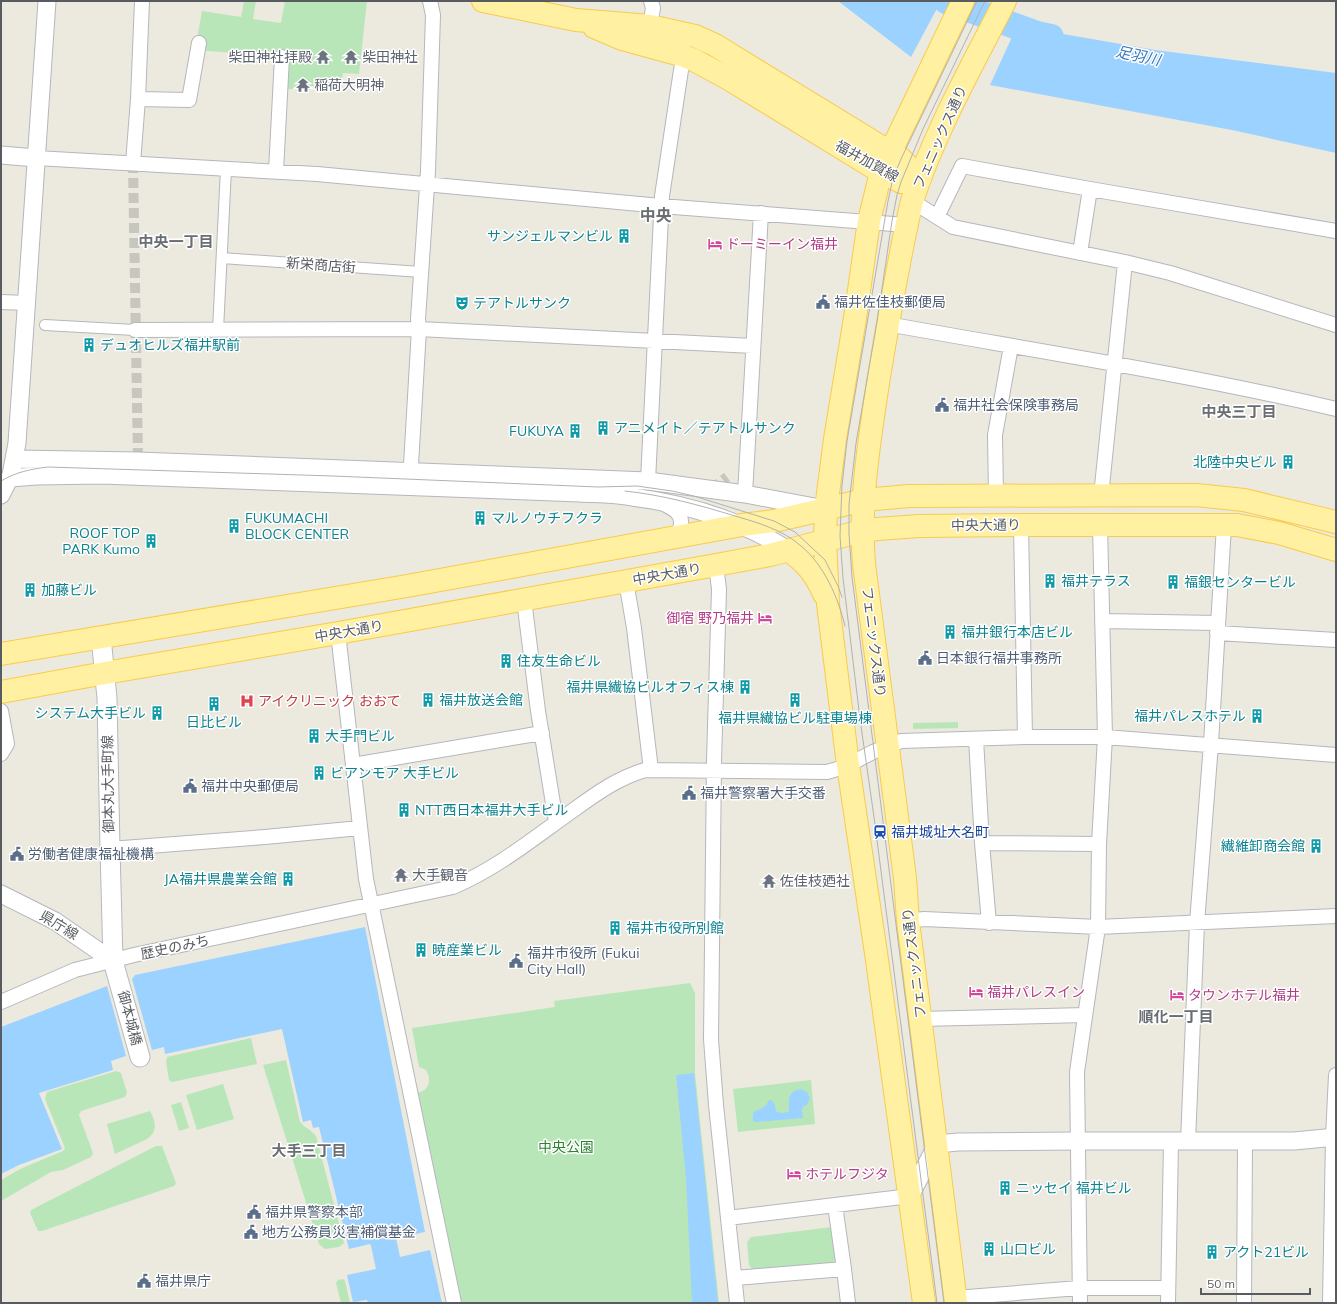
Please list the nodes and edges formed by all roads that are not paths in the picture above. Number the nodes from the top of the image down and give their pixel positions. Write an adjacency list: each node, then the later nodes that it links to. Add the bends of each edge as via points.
1 (47, 1): 16 (street)
2 (142, 1): 13 (street)
3 (430, 1): 21 (street, via 433,15)
4 (484, 1): 8 (main road, 福井加賀線)
5 (651, 1): 9 (street, via 653,8)
6 (963, 1): 14 (main road)
7 (1005, 1): 23 (main road, フェニックス通り, via 936,140)
8 (576, 20): 9 (main road, 福井加賀線); 11 (main road, 福井加賀線, via 622,39)
9 (650, 26): 14 (main road, 福井加賀線, via 695,36 715,45)
10 (199, 43): 13 (street, via 189,100)
11 (684, 56): 20 (main road, 福井加賀線, via 729,79); 24 (street)
12 (282, 57): 19 (street)
13 (138, 99): 17 (street)
14 (890, 153): 20 (main road); 23 (main road, 福井加賀線, via 908,165)
15 (1, 155): 16 (street)
16 (36, 158): 17 (street); 35 (street)
17 (133, 163): 18 (street)
18 (226, 169): 19 (street); 31 (street)
19 (276, 171): 21 (street)
20 (881, 172): 23 (main road, 福井加賀線); 27 (main road)
21 (427, 183): 24 (street); 33 (street)
22 (1090, 189): 26 (street, via 962,166); 29 (street); 30 (street)
23 (915, 191): 26 (street); 28 (main road, フェニックス通り)
24 (661, 206): 25 (street); 42 (street)
25 (761, 213): 27 (street); 43 (street)
26 (937, 217): 30 (street, via 953,227)
27 (869, 221): 28 (street); 57 (main road)
28 (906, 224): 37 (main road, フェニックス通り)
29 (1336, 231)
30 (1080, 253): 32 (street)
31 (222, 258): 33 (street, 新栄商店街); 41 (street)
32 (1125, 262): 38 (street); 45 (street)
33 (421, 272): 39 (street)
34 (1, 302): 35 (street)
35 (27, 304): 47 (street)
36 (45, 324): 40 (street)
37 (888, 324): 44 (street); 55 (main road, フェニックス通り, via 869,444)
38 (1336, 325)
39 (419, 329): 41 (street); 42 (street); 49 (street)
40 (135, 330): 41 (street)
41 (218, 330)
42 (655, 341): 43 (street); 50 (street)
43 (753, 346): 51 (street)
44 (1011, 346): 45 (street); 53 (street, via 994,435)
45 (1115, 365): 46 (street); 54 (street)
46 (1336, 409)
47 (15, 459): 48 (street); 49 (street, via 138,461)
48 (10, 478): 49 (street, via 102,476); 52 (street)
49 (411, 480): 50 (street); 56 (street, via 632,497)
50 (648, 481): 51 (street)
51 (745, 494): 57 (street)
52 (1, 495)
53 (996, 495): 54 (main road, 中央大通り); 55 (main road, 中央大通り, via 909,496)
54 (1101, 496): 58 (main road, 中央大通り, via 1196,495 1231,498)
55 (864, 500): 57 (main road, 中央大通り); 63 (main road, フェニックス通り)
56 (662, 502): 59 (street); 64 (street, via 676,511 681,523 678,533)
57 (826, 510): 59 (main road, 中央大通り); 65 (main road)
58 (1336, 522)
59 (742, 525): 64 (main road, 中央大通り); 66 (street)
60 (1021, 525): 61 (main road, 中央大通り); 63 (main road, 中央大通り, via 919,526); 82 (street)
61 (1100, 525): 62 (main road, 中央大通り); 72 (street)
62 (1224, 525): 67 (main road, 中央大通り, via 1279,532); 73 (street)
63 (862, 531): 65 (main road, 中央大通り); 86 (main road, フェニックス通り)
64 (665, 539): 75 (main road, 中央大通り, via 407,586)
65 (825, 540): 66 (main road, 中央大通り); 71 (main road)
66 (788, 550): 68 (main road, 中央大通り); 71 (main road, via 813,572)
67 (1336, 550)
68 (716, 565): 69 (main road, 中央大通り); 92 (street, via 719,589)
69 (626, 581): 70 (main road, 中央大通り); 91 (street)
70 (524, 600): 74 (main road, 中央大通り); 81 (street)
71 (828, 604): 90 (main road)
72 (1102, 621): 73 (street); 83 (street)
73 (1217, 628): 76 (street); 85 (street)
74 (338, 633): 78 (main road, 中央大通り); 89 (street)
75 (101, 637): 77 (main road, 中央大通り); 78 (main road, 御本丸大手町線)
76 (1336, 640)
77 (1, 654)
78 (105, 672): 79 (main road, 中央大通り); 97 (main road, 御本丸大手町線)
79 (1, 692)
80 (1, 711): 87 (street, via 7,744)
81 (542, 733): 89 (street); 93 (street)
82 (1025, 737): 83 (street, 歴史のみち); 84 (street, 歴史のみち)
83 (1105, 737): 85 (street, 歴史のみち); 96 (street)
84 (976, 739): 86 (street, 歴史のみち, via 901,741); 95 (street)
85 (1211, 744): 88 (street, 歴史のみち); 103 (street)
86 (887, 746): 90 (street, 歴史のみち); 101 (main road, フェニックス通り, via 905,878)
87 (1, 754)
88 (1336, 754)
89 (353, 764): 94 (street)
90 (848, 765): 92 (street, 歴史のみち, via 827,772); 118 (main road)
91 (652, 770): 92 (street, 歴史のみち); 93 (street, 歴史のみち, via 633,774 613,784)
92 (715, 771): 120 (street, via 711,1040)
93 (556, 822): 99 (street, 歴史のみち, via 510,856 468,881 446,889)
94 (360, 828): 97 (street); 99 (street, via 366,879)
95 (982, 843): 96 (street); 102 (street)
96 (1099, 844): 104 (street)
97 (110, 849): 105 (main road, 御本丸大手町線)
98 (1, 894): 105 (street, 県庁線, via 55,921)
99 (372, 904): 105 (street, 歴史のみち); 126 (street)
100 (1336, 916): 103 (street)
101 (908, 921): 102 (street, via 924,919); 109 (main road, フェニックス通り)
102 (989, 923): 104 (street)
103 (1197, 923): 104 (street); 115 (street)
104 (1098, 927): 108 (street)
105 (114, 961): 106 (main road, 御本丸大手町線); 107 (street, 歴史のみち, via 75,970)
106 (119, 979): 110 (main road, 御本城橋)
107 (1, 1002)
108 (1085, 1015): 109 (street); 113 (street, via 1078,1072)
109 (920, 1019): 117 (main road, フェニックス通り)
110 (140, 1057)
111 (1336, 1075): 112 (street)
112 (1334, 1137): 116 (street); 133 (street)
113 (1077, 1141): 114 (street); 117 (street); 123 (street)
114 (1171, 1142): 115 (street); 124 (street)
115 (1188, 1142): 116 (street)
116 (1245, 1142): 132 (street)
117 (937, 1144): 118 (street); 125 (main road, フェニックス通り)
118 (910, 1196): 119 (street); 129 (main road)
119 (835, 1205): 120 (street); 121 (street)
120 (728, 1218): 122 (street)
121 (844, 1269): 122 (street); 128 (street)
122 (735, 1278): 127 (street)
123 (1080, 1288): 124 (street); 125 (street); 130 (street)
124 (1168, 1288): 131 (street)
125 (956, 1300)
126 (454, 1303)
127 (737, 1303)
128 (848, 1303)
129 (924, 1303)
130 (1080, 1303)
131 (1168, 1303)
132 (1244, 1303)
133 (1330, 1303)

